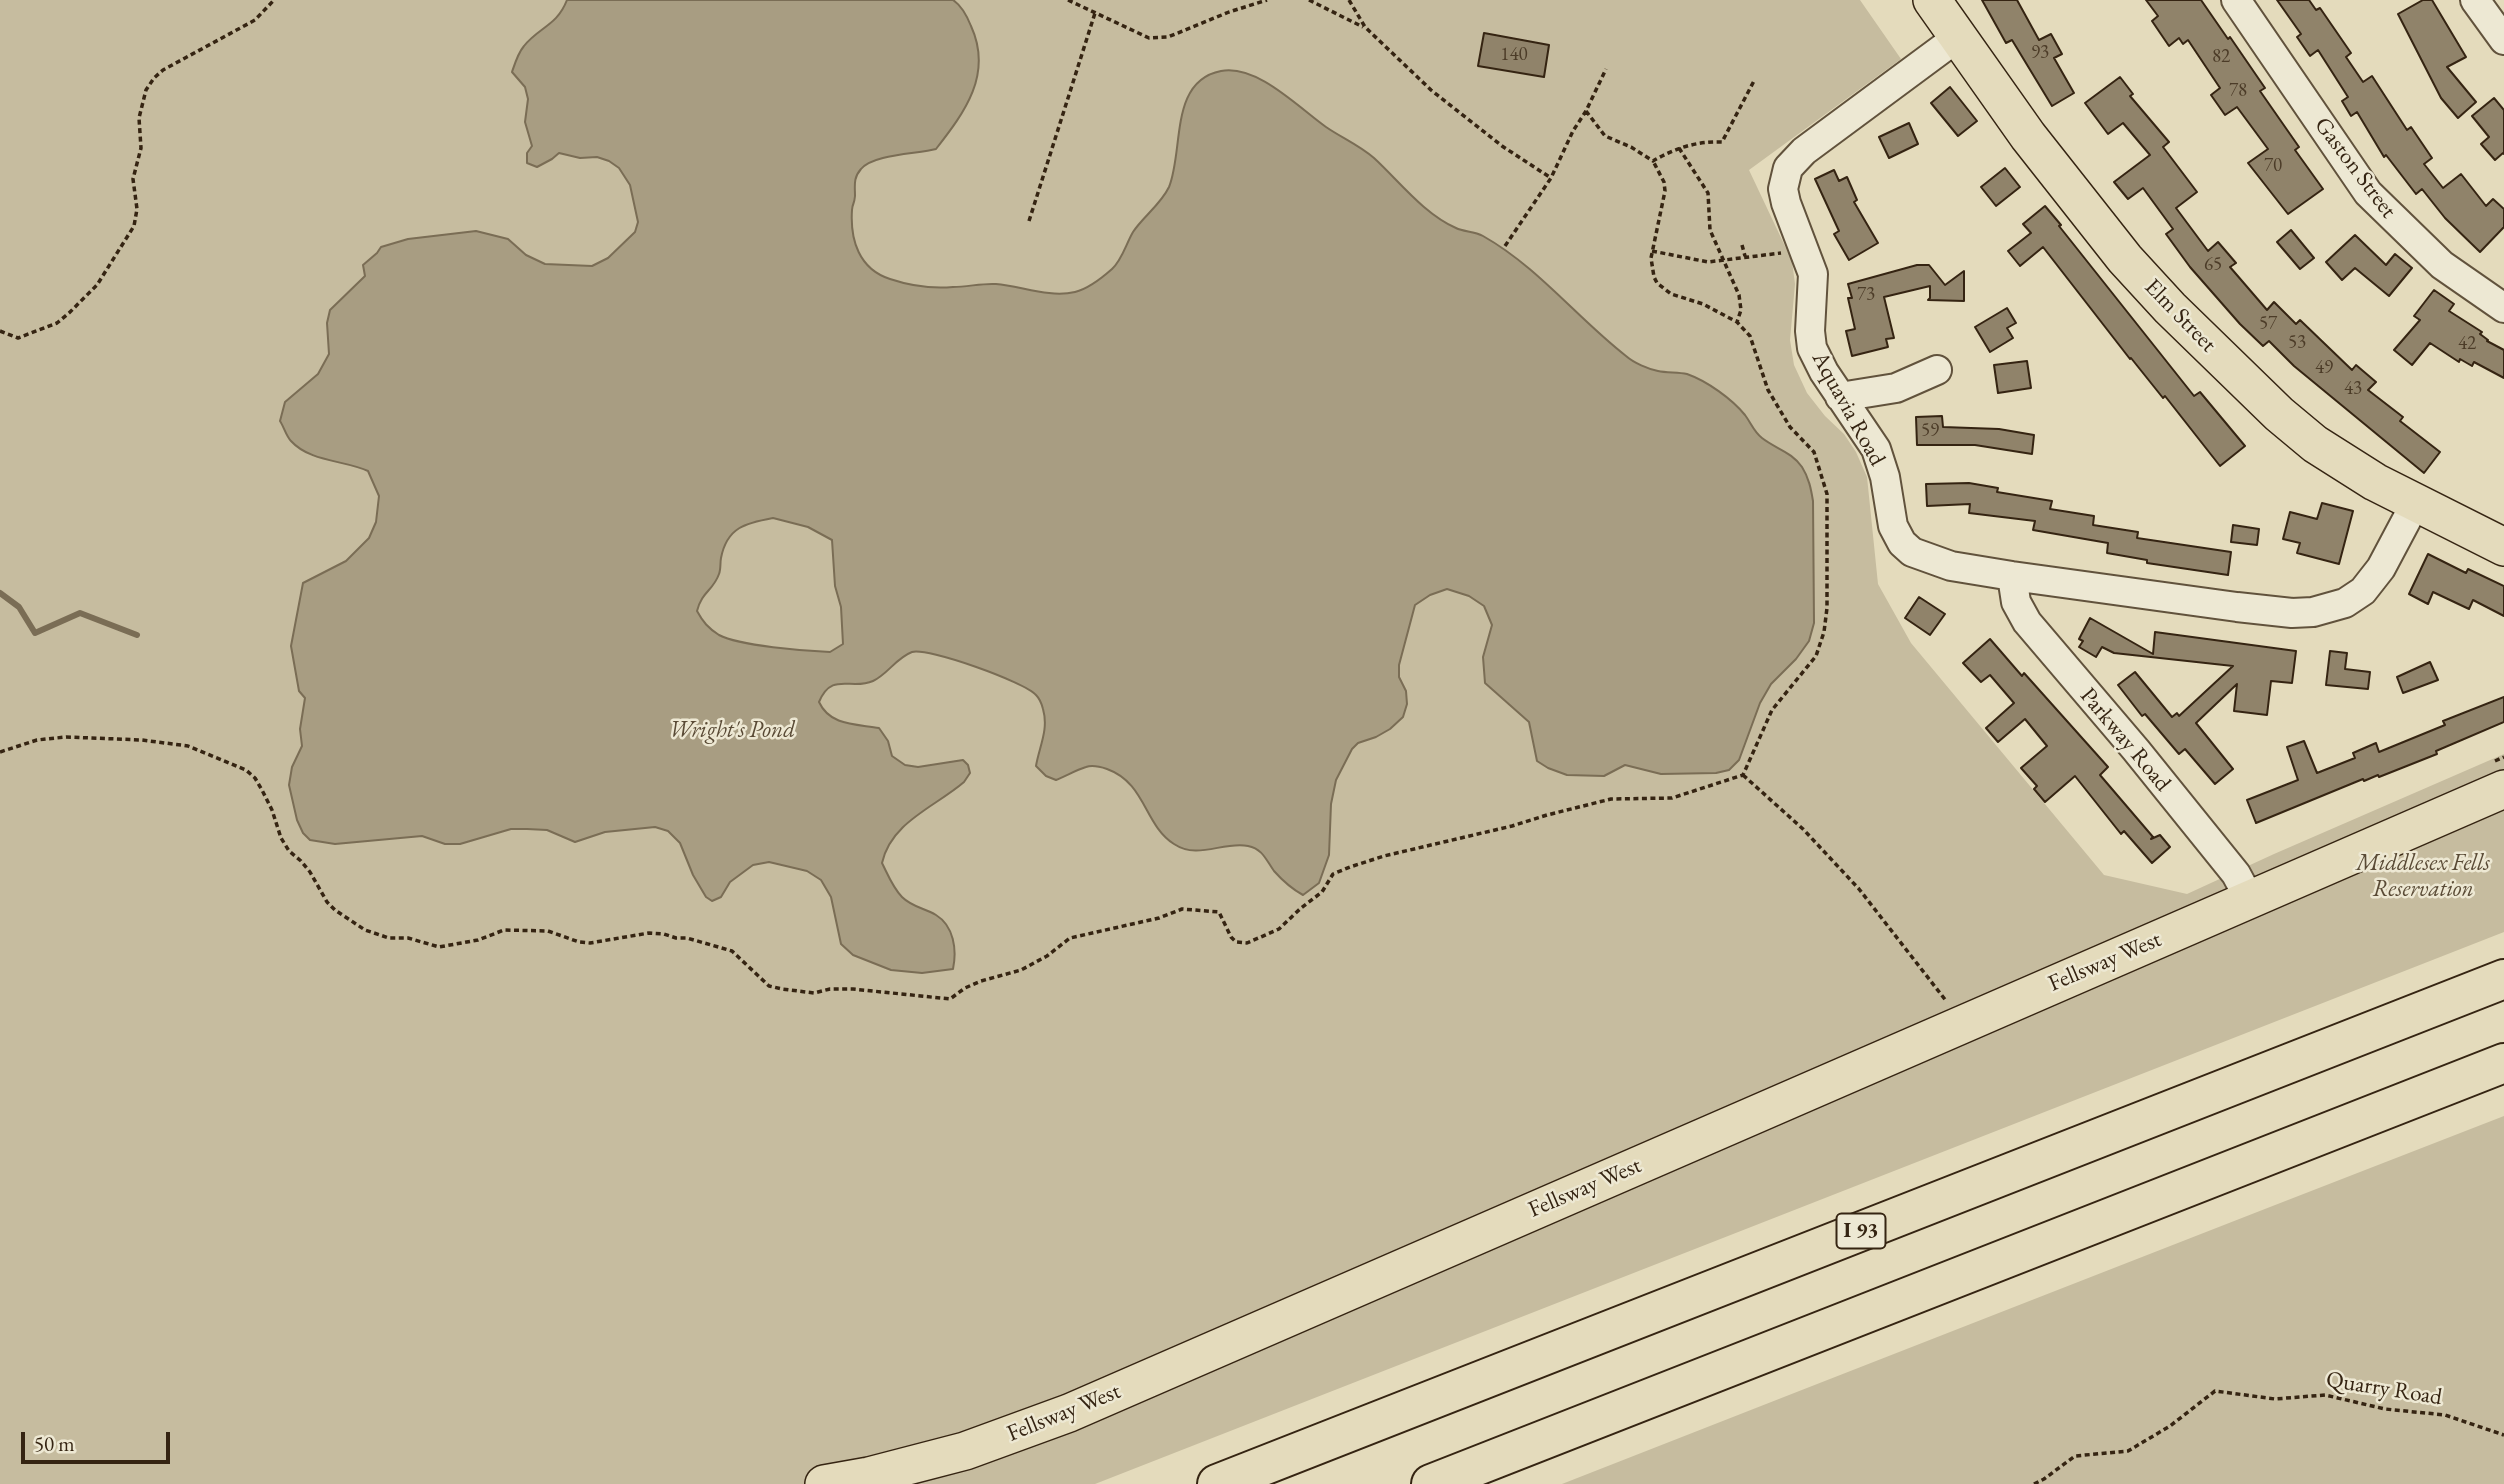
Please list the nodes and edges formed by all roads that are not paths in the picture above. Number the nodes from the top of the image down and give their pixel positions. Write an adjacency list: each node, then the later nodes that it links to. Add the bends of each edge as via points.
1 (1932, 0): 4 (main road, Elm Street)
2 (2235, 0): 6 (street, Gaston Street, via 2368,192 2442,265)
3 (2475, 0): 5 (street)
4 (1958, 37): 8 (street, Aquavia Road, via 1793,161 1785,176 1786,204 1814,274 1812,348); 9 (main road, Elm Street, via 2044,157 2170,308 2315,444)
5 (2504, 40)
6 (2504, 309)
7 (1937, 370): 8 (street, via 1896,388)
8 (1840, 397): 11 (street, Aquavia Road, via 1880,457 1891,521 1905,547 1942,564)
9 (2415, 503): 10 (main road, Elm Street); 11 (street, Aquavia Road, via 2381,568 2363,590 2345,603 2313,612 2237,607)
10 (2504, 547)
11 (2012, 576): 15 (street, Parkway Road, via 2016,602 2027,622 2236,874)
12 (2504, 789): 14 (main road, Fellsway West)
13 (2504, 809): 14 (main road, Fellsway West)
14 (2336, 863): 15 (main road, Fellsway West)
15 (2250, 900): 18 (main road, Fellsway West, via 1069,1413 965,1451)
16 (2504, 979): 19 (highway, I 93)
17 (2504, 1063): 20 (highway)
18 (824, 1484)
19 (1217, 1484)
20 (1431, 1484)

